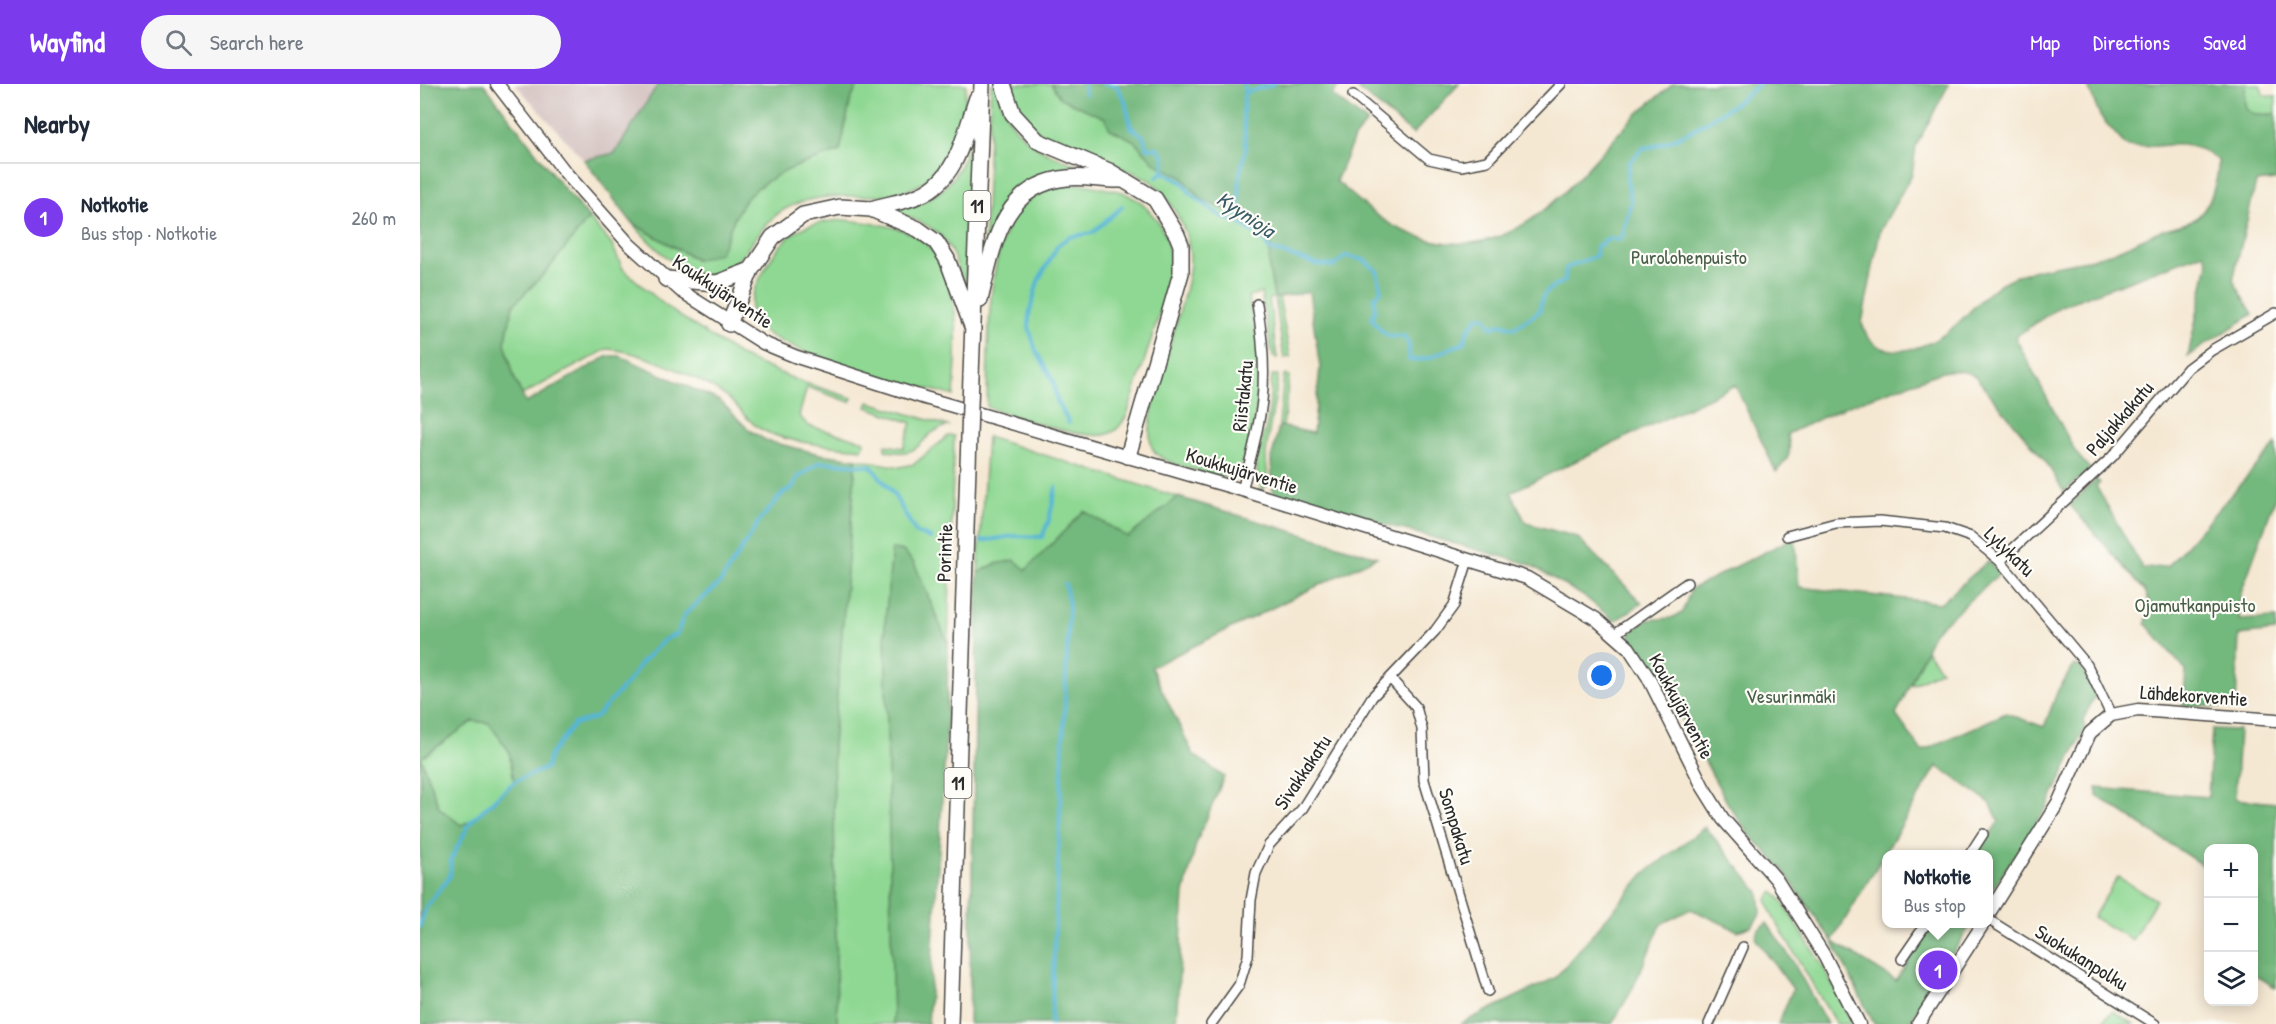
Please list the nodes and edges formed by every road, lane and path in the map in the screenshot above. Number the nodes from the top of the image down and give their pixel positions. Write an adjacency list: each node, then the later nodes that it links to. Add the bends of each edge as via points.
1 (497, 84): 9 (street, Koukkujärventie, via 604,217)
2 (982, 84): 7 (highway, via 952,168 921,195); 13 (highway, Porintie / 11)
3 (1003, 84): 6 (highway, via 1013,114 1033,137)
4 (1561, 84): 5 (street, via 1487,161 1461,166 1429,159)
5 (1353, 95)
6 (1122, 180): 13 (highway, via 1057,179 1017,201 999,230); 14 (highway, via 1145,191 1164,210 1178,235 1182,260 1173,305)
7 (871, 209): 8 (highway, via 828,208 795,219 773,237); 13 (highway, via 936,242)
8 (752, 270): 9 (highway, via 717,283); 12 (highway)
9 (666, 279): 12 (street, Koukkujärventie)
10 (1257, 304): 15 (street, Riistakatu, via 1265,356 1263,409)
11 (2276, 313): 18 (street, Paljakkakatu, via 2188,368 2112,457)
12 (729, 324): 14 (street, Koukkujärventie, via 797,357)
13 (973, 329): 33 (highway, Porintie / 11, bridge)
14 (1128, 456): 15 (street, Koukkujärventie)
15 (1242, 490): 17 (street, Koukkujärventie)
16 (1787, 536): 18 (street, Lylykatu, via 1811,527 1859,521 1926,525 1971,537)
17 (1468, 560): 20 (street, Koukkujärventie, via 1527,578); 21 (street, Sivakkakatu, via 1454,605)
18 (2000, 561): 22 (street, Lylykatu, via 2087,665)
19 (1687, 583): 20 (street)
20 (1616, 633): 36 (street, Koukkujärventie, via 1648,676 1703,787 1724,819 1776,879 1825,957)
21 (1390, 678): 32 (street, Sompakatu, via 1416,707 1422,729 1424,780); 34 (street, Sivakkakatu, via 1372,697 1302,809 1269,845 1256,873 1248,956 1239,985)
22 (2110, 714): 23 (street, Lähdekorventie, via 2138,710); 26 (street, via 2090,734 2060,801)
23 (2276, 720)
24 (1983, 834): 25 (street)
25 (1973, 850)
26 (1993, 907)
27 (1993, 923): 38 (street, Suokukanpolku)
28 (1923, 928): 31 (street)
29 (1980, 928): 37 (street)
30 (1743, 947): 35 (street)
31 (1902, 959)
32 (1488, 991)
33 (950, 1024)
34 (1211, 1024)
35 (1709, 1024)
36 (1859, 1024)
37 (1918, 1024)
38 (2155, 1024)

